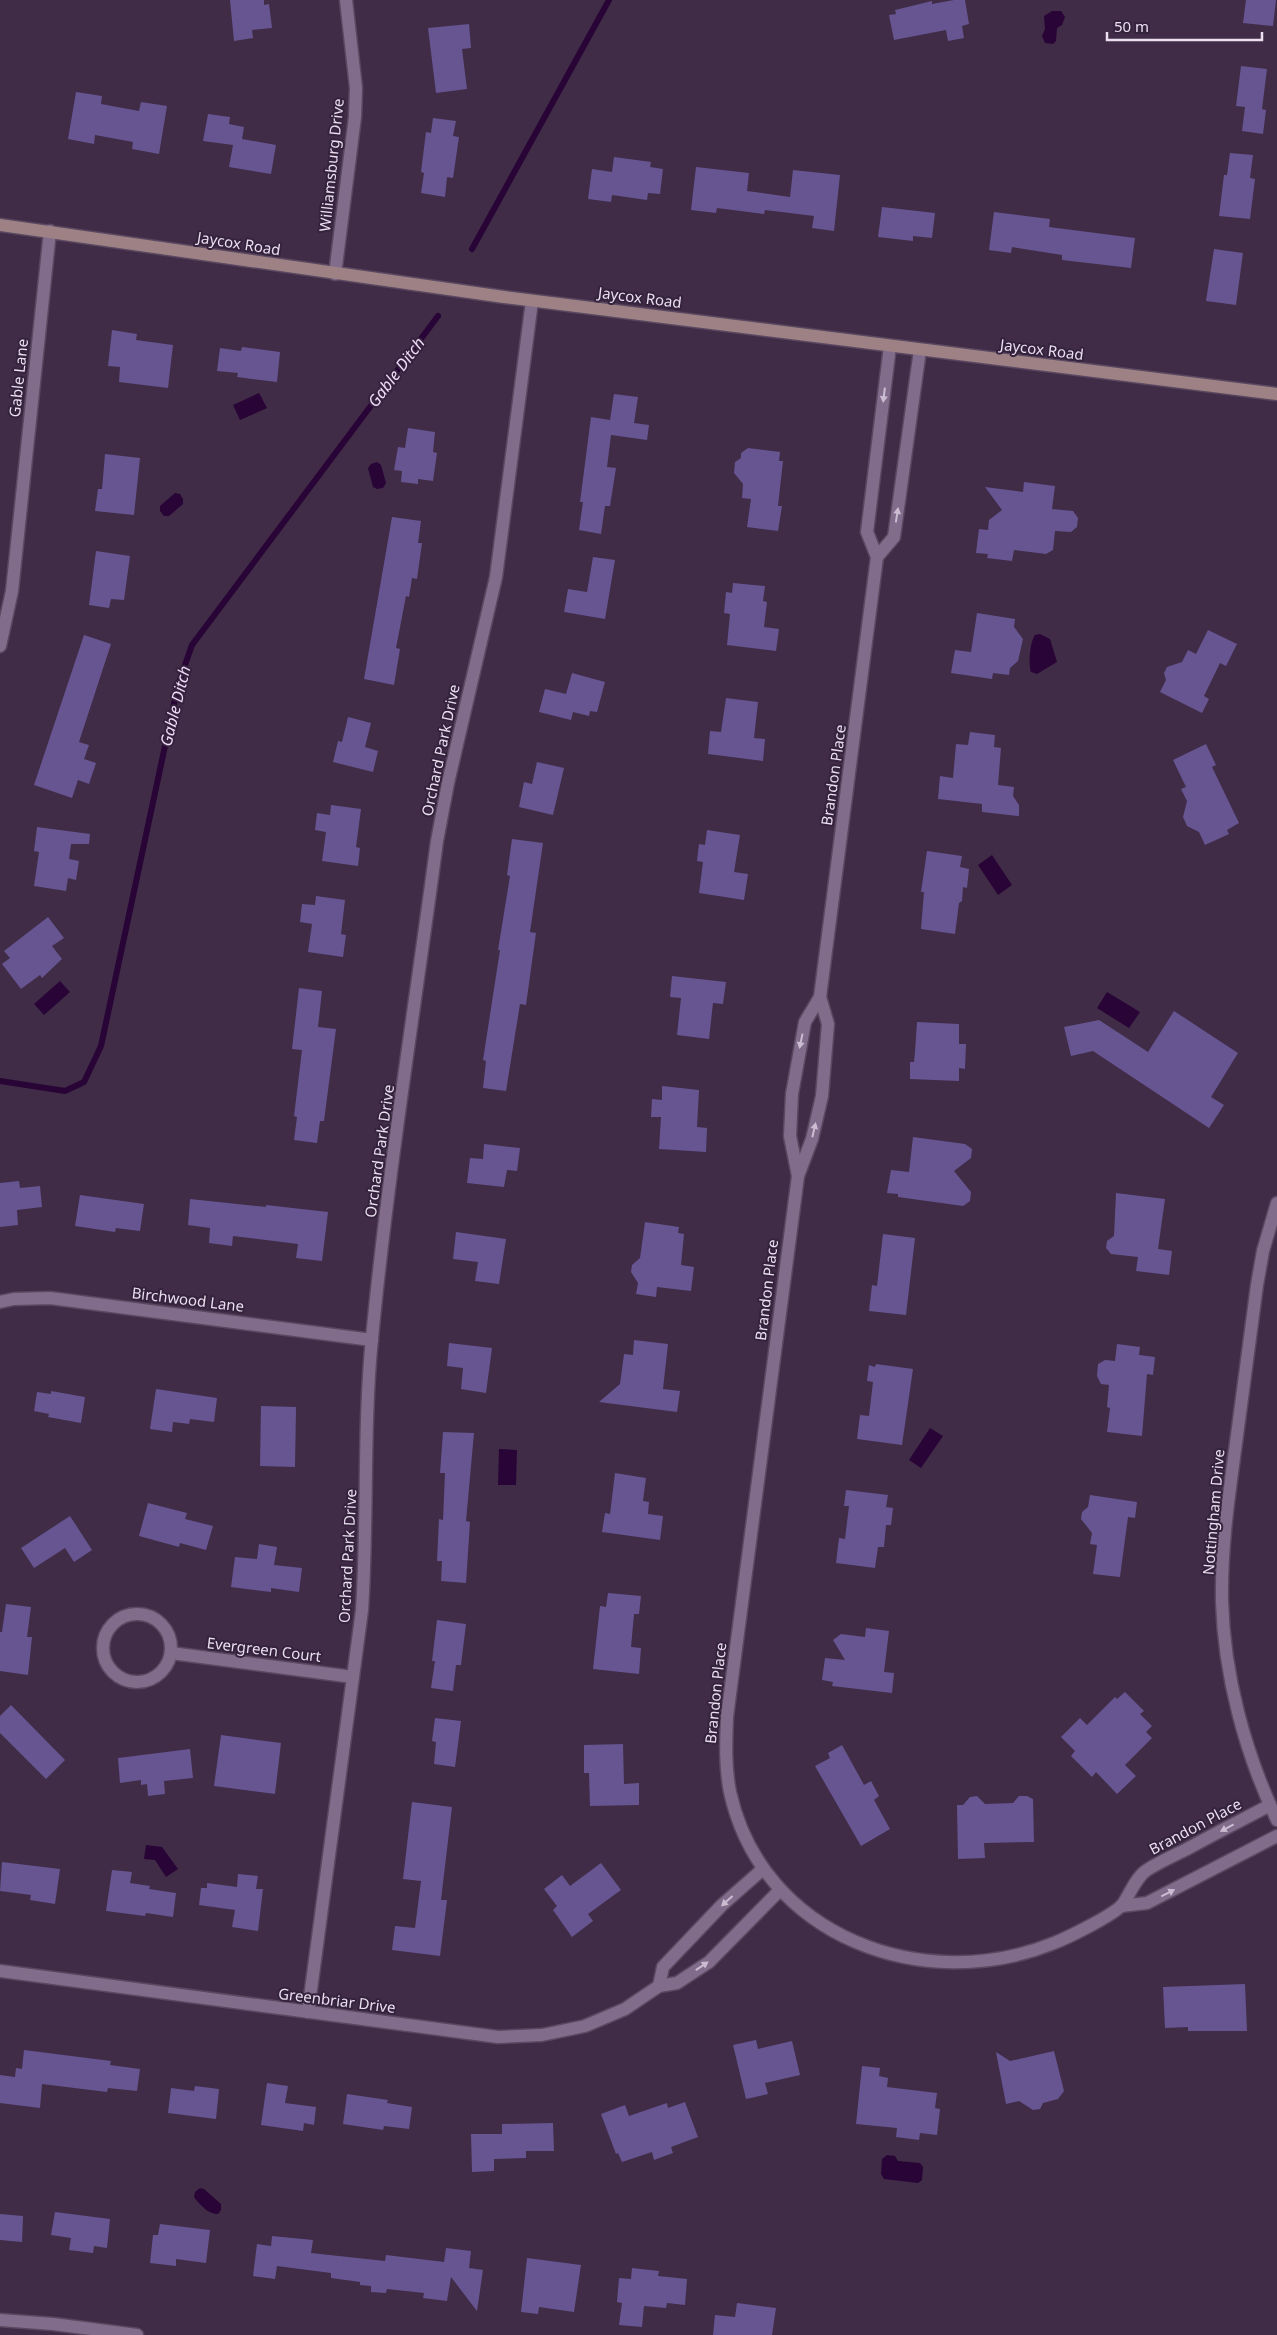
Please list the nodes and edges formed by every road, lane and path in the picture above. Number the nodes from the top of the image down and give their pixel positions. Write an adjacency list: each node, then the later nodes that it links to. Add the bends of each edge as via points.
1 (346, 0): 4 (street, Williamsburg Drive, via 356,117)
2 (0, 225): 3 (street, Jaycox Road)
3 (50, 231): 4 (street, Jaycox Road); 10 (street, Gable Lane, via 12,591)
4 (335, 274): 5 (street, Jaycox Road)
5 (532, 300): 6 (street, Jaycox Road); 15 (street, Orchard Park Drive, via 496,577 437,842)
6 (890, 346): 7 (street, Jaycox Road); 9 (street, Brandon Place, one-way to 9, via 867,532)
7 (920, 350): 8 (street, Jaycox Road); 9 (street, one-way to 7, via 894,537)
8 (1277, 394)
9 (877, 557): 11 (street, Brandon Place)
10 (0, 646)
11 (820, 997): 12 (street, Brandon Place, one-way to 11, via 812,1139 822,1096 828,1024); 12 (street, Brandon Place, one-way to 12, via 806,1022 792,1094 790,1136)
12 (798, 1176): 21 (street, Brandon Place, via 727,1716 725,1754 730,1792 742,1828)
13 (1277, 1203): 18 (street, Nottingham Drive, via 1257,1285 1222,1556 1225,1640 1234,1696 1246,1741)
14 (0, 1302): 15 (street, Birchwood Lane, via 50,1298)
15 (372, 1340): 17 (street, Orchard Park Drive, via 365,1561)
16 (171, 1653): 16 (street, via 166,1631 159,1622 139,1614 117,1620 109,1628 102,1649 107,1665 119,1678 129,1682 156,1676 167,1664); 17 (street, Evergreen Court)
17 (353, 1677): 26 (street, Orchard Park Drive)
18 (1270, 1805): 19 (street, Nottingham Drive); 23 (street, Brandon Place, one-way to 23, via 1144,1871)
19 (1277, 1820)
20 (1277, 1836): 23 (street, Brandon Place, one-way to 20, via 1147,1903)
21 (763, 1869): 22 (street, Brandon Place); 25 (street, one-way to 25, via 722,1905 663,1967)
22 (780, 1890): 23 (street, Brandon Place, via 810,1916 842,1936 876,1951 930,1961 980,1960 1028,1952 1074,1934); 25 (street, Greenbriar Drive, one-way to 22, via 677,1983 709,1962)
23 (1122, 1906)
24 (0, 1971): 26 (street, Greenbriar Drive)
25 (659, 1986): 26 (street, Greenbriar Drive, via 626,2009 605,2018 563,2031 527,2036 498,2037)
26 (308, 2012)
27 (0, 2320): 28 (street)
28 (137, 2335)

